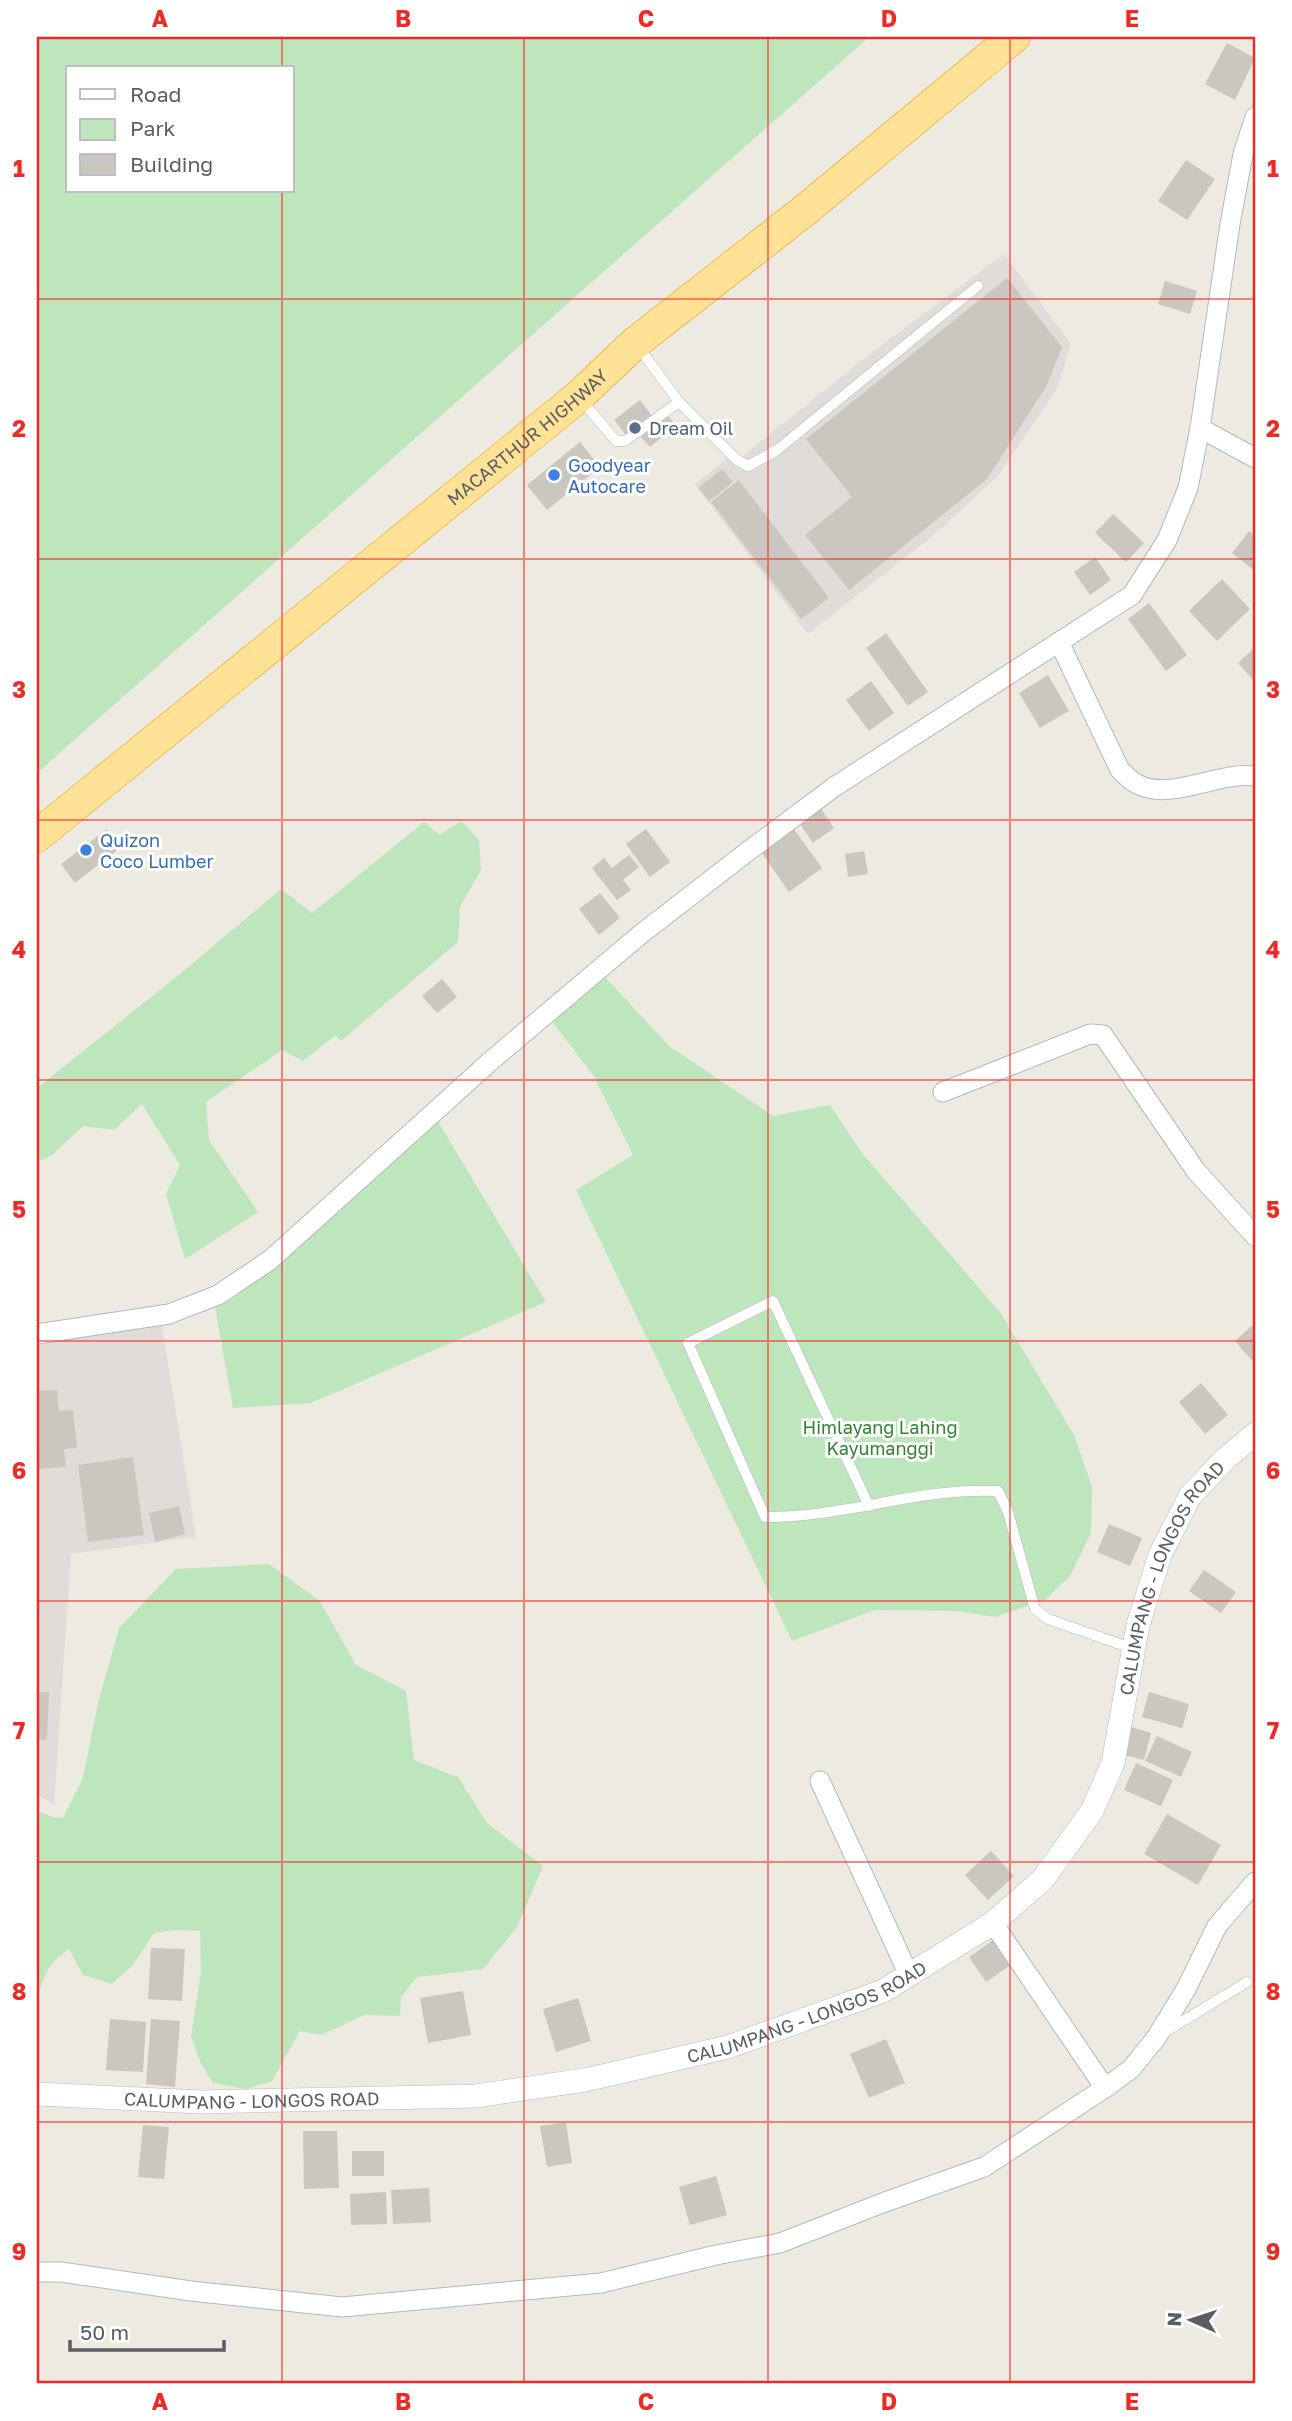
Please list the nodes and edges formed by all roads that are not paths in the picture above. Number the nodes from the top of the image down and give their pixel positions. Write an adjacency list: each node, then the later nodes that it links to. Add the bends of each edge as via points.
1 (1014, 37): 4 (highway, MACARTHUR HIGHWAY, via 804,211)
2 (1255, 117): 7 (street, via 1230,224)
3 (978, 286): 6 (lane, via 777,450 748,466)
4 (635, 342): 5 (highway, MACARTHUR HIGHWAY); 6 (lane)
5 (578, 397): 6 (lane, via 621,442); 11 (highway, MACARTHUR HIGHWAY)
6 (680, 402)
7 (1200, 428): 8 (street); 9 (street, via 1179,513 1132,595)
8 (1255, 458)
9 (1059, 642): 10 (street, via 1120,770 1135,783 1160,790); 14 (street, via 834,787 641,934 270,1260 218,1295 169,1314)
10 (1255, 776)
11 (37, 836)
12 (943, 1092): 13 (street, via 1090,1034 1103,1035 1196,1171)
13 (1255, 1236)
14 (37, 1334)
15 (1255, 1434): 17 (street, CALUMPANG - LONGOS ROAD, via 1190,1496 1160,1555)
16 (869, 1506): 16 (lane, via 773,1301 688,1343 765,1517); 17 (lane, via 967,1490 998,1491 1035,1609 1048,1619)
17 (1134, 1649): 20 (street, CALUMPANG - LONGOS ROAD, via 1113,1763 1092,1811 1043,1879)
18 (820, 1781): 21 (street)
19 (1255, 1882): 23 (street, via 1217,1926)
20 (993, 1923): 21 (street, CALUMPANG - LONGOS ROAD); 24 (street)
21 (909, 1975): 25 (street, CALUMPANG - LONGOS ROAD, via 883,1991 728,2047 585,2080 475,2096 200,2102)
22 (1247, 1982): 23 (lane)
23 (1156, 2038): 24 (street, via 1131,2069)
24 (1105, 2088): 26 (street, via 984,2167 780,2243 601,2283 342,2307)
25 (37, 2094)
26 (37, 2272)

